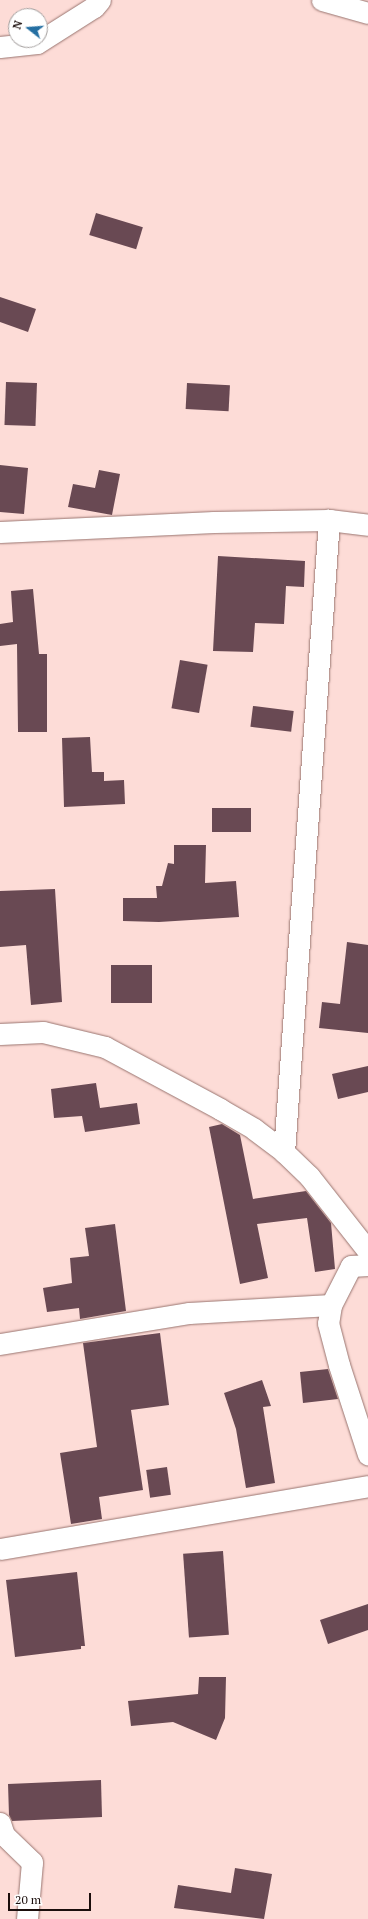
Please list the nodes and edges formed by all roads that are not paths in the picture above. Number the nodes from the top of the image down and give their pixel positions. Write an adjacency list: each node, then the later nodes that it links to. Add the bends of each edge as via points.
1 (100, 0): 4 (street, via 94,7 37,43)
2 (322, 0): 3 (street)
3 (368, 13)
4 (0, 47)
5 (329, 520): 6 (street); 7 (street, via 214,522); 9 (street)
6 (368, 525)
7 (0, 532)
8 (0, 1034): 9 (street, via 43,1032 105,1048 220,1109 254,1129)
9 (284, 1152): 10 (street, via 309,1176)
10 (368, 1250)
11 (368, 1266): 12 (street, via 351,1266)
12 (331, 1305): 13 (street, via 189,1313); 14 (street, via 328,1323)
13 (0, 1344)
14 (368, 1454)
15 (368, 1486): 16 (street)
16 (0, 1549)
17 (0, 1823): 18 (street, via 4,1835 32,1862)
18 (27, 1919)

